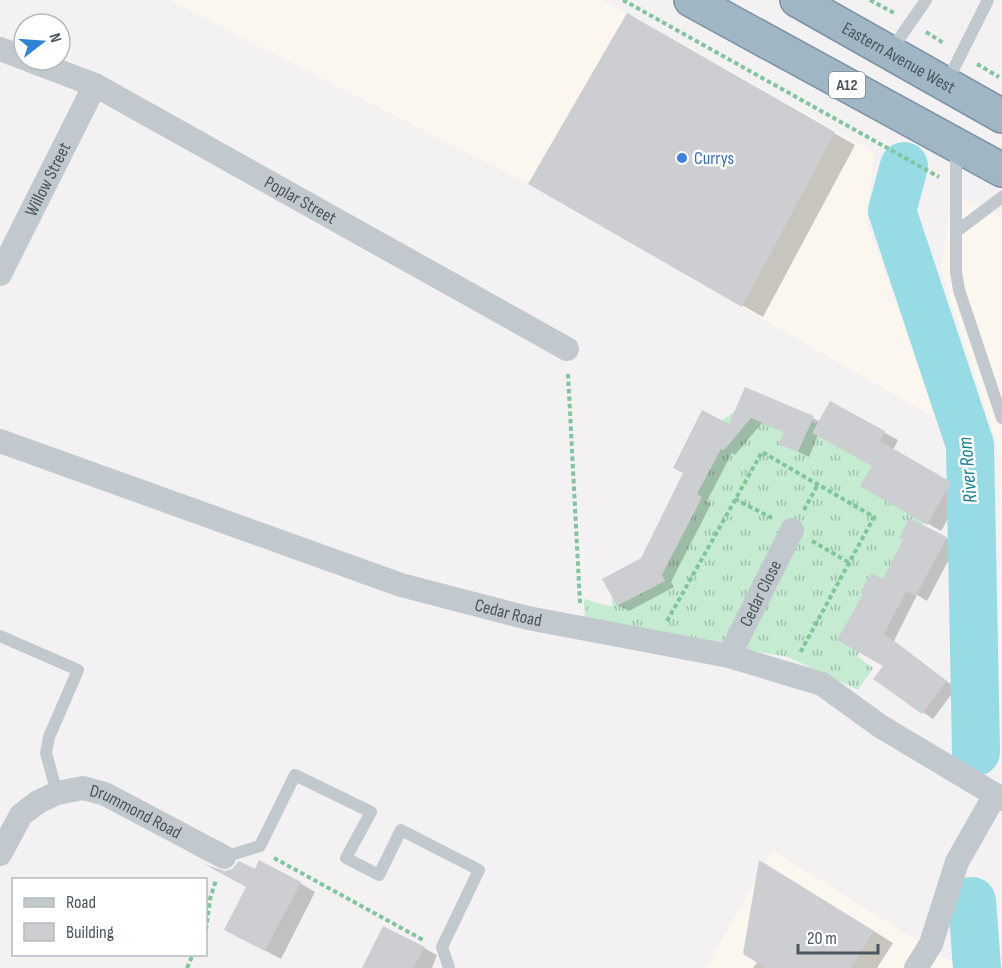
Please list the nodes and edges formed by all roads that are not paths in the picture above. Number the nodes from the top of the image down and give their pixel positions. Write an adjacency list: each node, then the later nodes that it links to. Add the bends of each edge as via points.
1 (691, 0): 10 (highway, A12)
2 (797, 0): 5 (highway, Eastern Avenue West)
3 (926, 0): 5 (lane)
4 (988, 0): 8 (lane)
5 (889, 53): 8 (highway, Eastern Avenue West)
6 (61, 72): 7 (street, Poplar Street)
7 (95, 85): 14 (street, Willow Street); 15 (street, Poplar Street)
8 (946, 85): 9 (highway, Eastern Avenue West)
9 (1002, 116)
10 (956, 144): 11 (highway, A12); 13 (lane)
11 (1002, 170)
12 (1002, 197): 13 (lane)
13 (957, 231): 16 (lane, via 959,290)
14 (0, 274)
15 (567, 349)
16 (1002, 418)
17 (0, 441): 20 (street, Cedar Road, via 402,585 528,618)
18 (792, 530): 20 (street, Cedar Close)
19 (0, 636): 21 (lane, via 78,670 46,753)
20 (729, 656): 22 (street, Cedar Road, via 822,684 879,726)
21 (57, 794): 23 (street, Drummond Road, via 21,815); 24 (street, Drummond Road, via 83,788 105,794)
22 (999, 797): 26 (street, via 957,861 931,944)
23 (0, 854)
24 (224, 857): 25 (lane, via 260,846 295,775 370,812 346,858 379,875 401,830 479,870 442,947)
25 (449, 968)
26 (916, 968)

